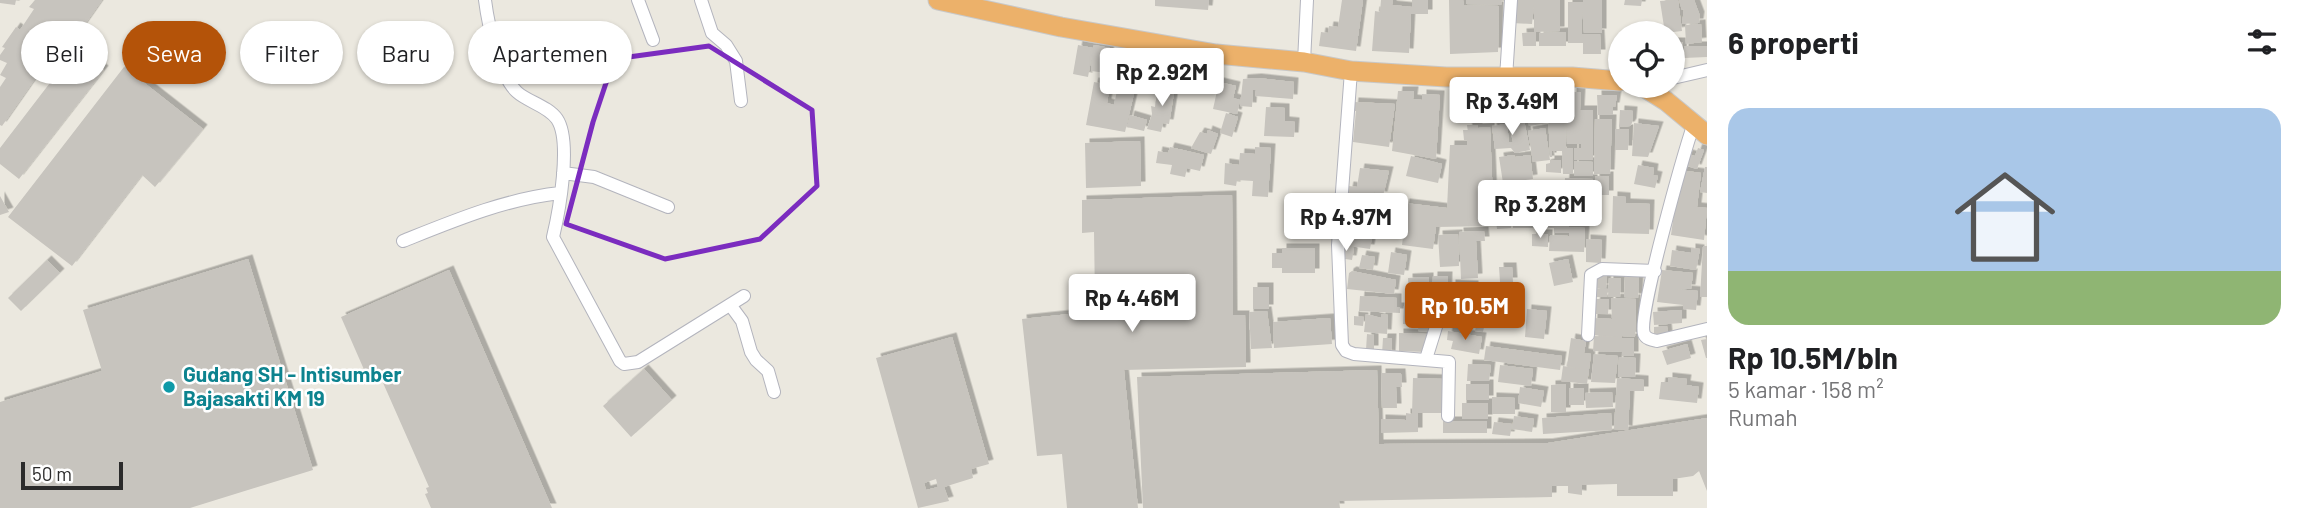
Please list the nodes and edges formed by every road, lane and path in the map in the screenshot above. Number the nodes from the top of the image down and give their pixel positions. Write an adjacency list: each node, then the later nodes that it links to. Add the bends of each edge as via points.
1 (485, 0): 18 (street, via 494,41 516,91 557,119 563,139)
2 (638, 0): 8 (street)
3 (701, 0): 16 (street, via 712,33 736,61)
4 (938, 0): 7 (highway)
5 (1307, 0): 9 (street)
6 (1511, 0): 13 (street)
7 (1002, 7): 9 (highway, via 1061,27 1216,54)
8 (653, 40)
9 (1304, 62): 11 (highway)
10 (1707, 70): 12 (street)
11 (1351, 71): 13 (highway); 28 (street, via 1338,245 1342,345 1353,354)
12 (1685, 75)
13 (1506, 78): 14 (highway)
14 (1608, 80)
15 (1658, 98): 17 (highway)
16 (741, 101)
17 (1700, 129): 22 (street, via 1677,174)
18 (563, 173): 19 (street); 20 (street, via 594,177)
19 (560, 193): 21 (street, via 476,213); 24 (street, via 553,237 624,364 638,362)
20 (668, 207)
21 (402, 241)
22 (1655, 271): 26 (street, via 1644,335 1657,341); 27 (street, via 1602,269 1591,275)
23 (744, 296): 24 (street)
24 (731, 306): 29 (street, via 751,352 768,371)
25 (1452, 313): 28 (street, via 1440,314)
26 (1707, 328)
27 (1588, 335)
28 (1426, 359): 30 (street, via 1450,364)
29 (774, 392)
30 (1448, 416)

